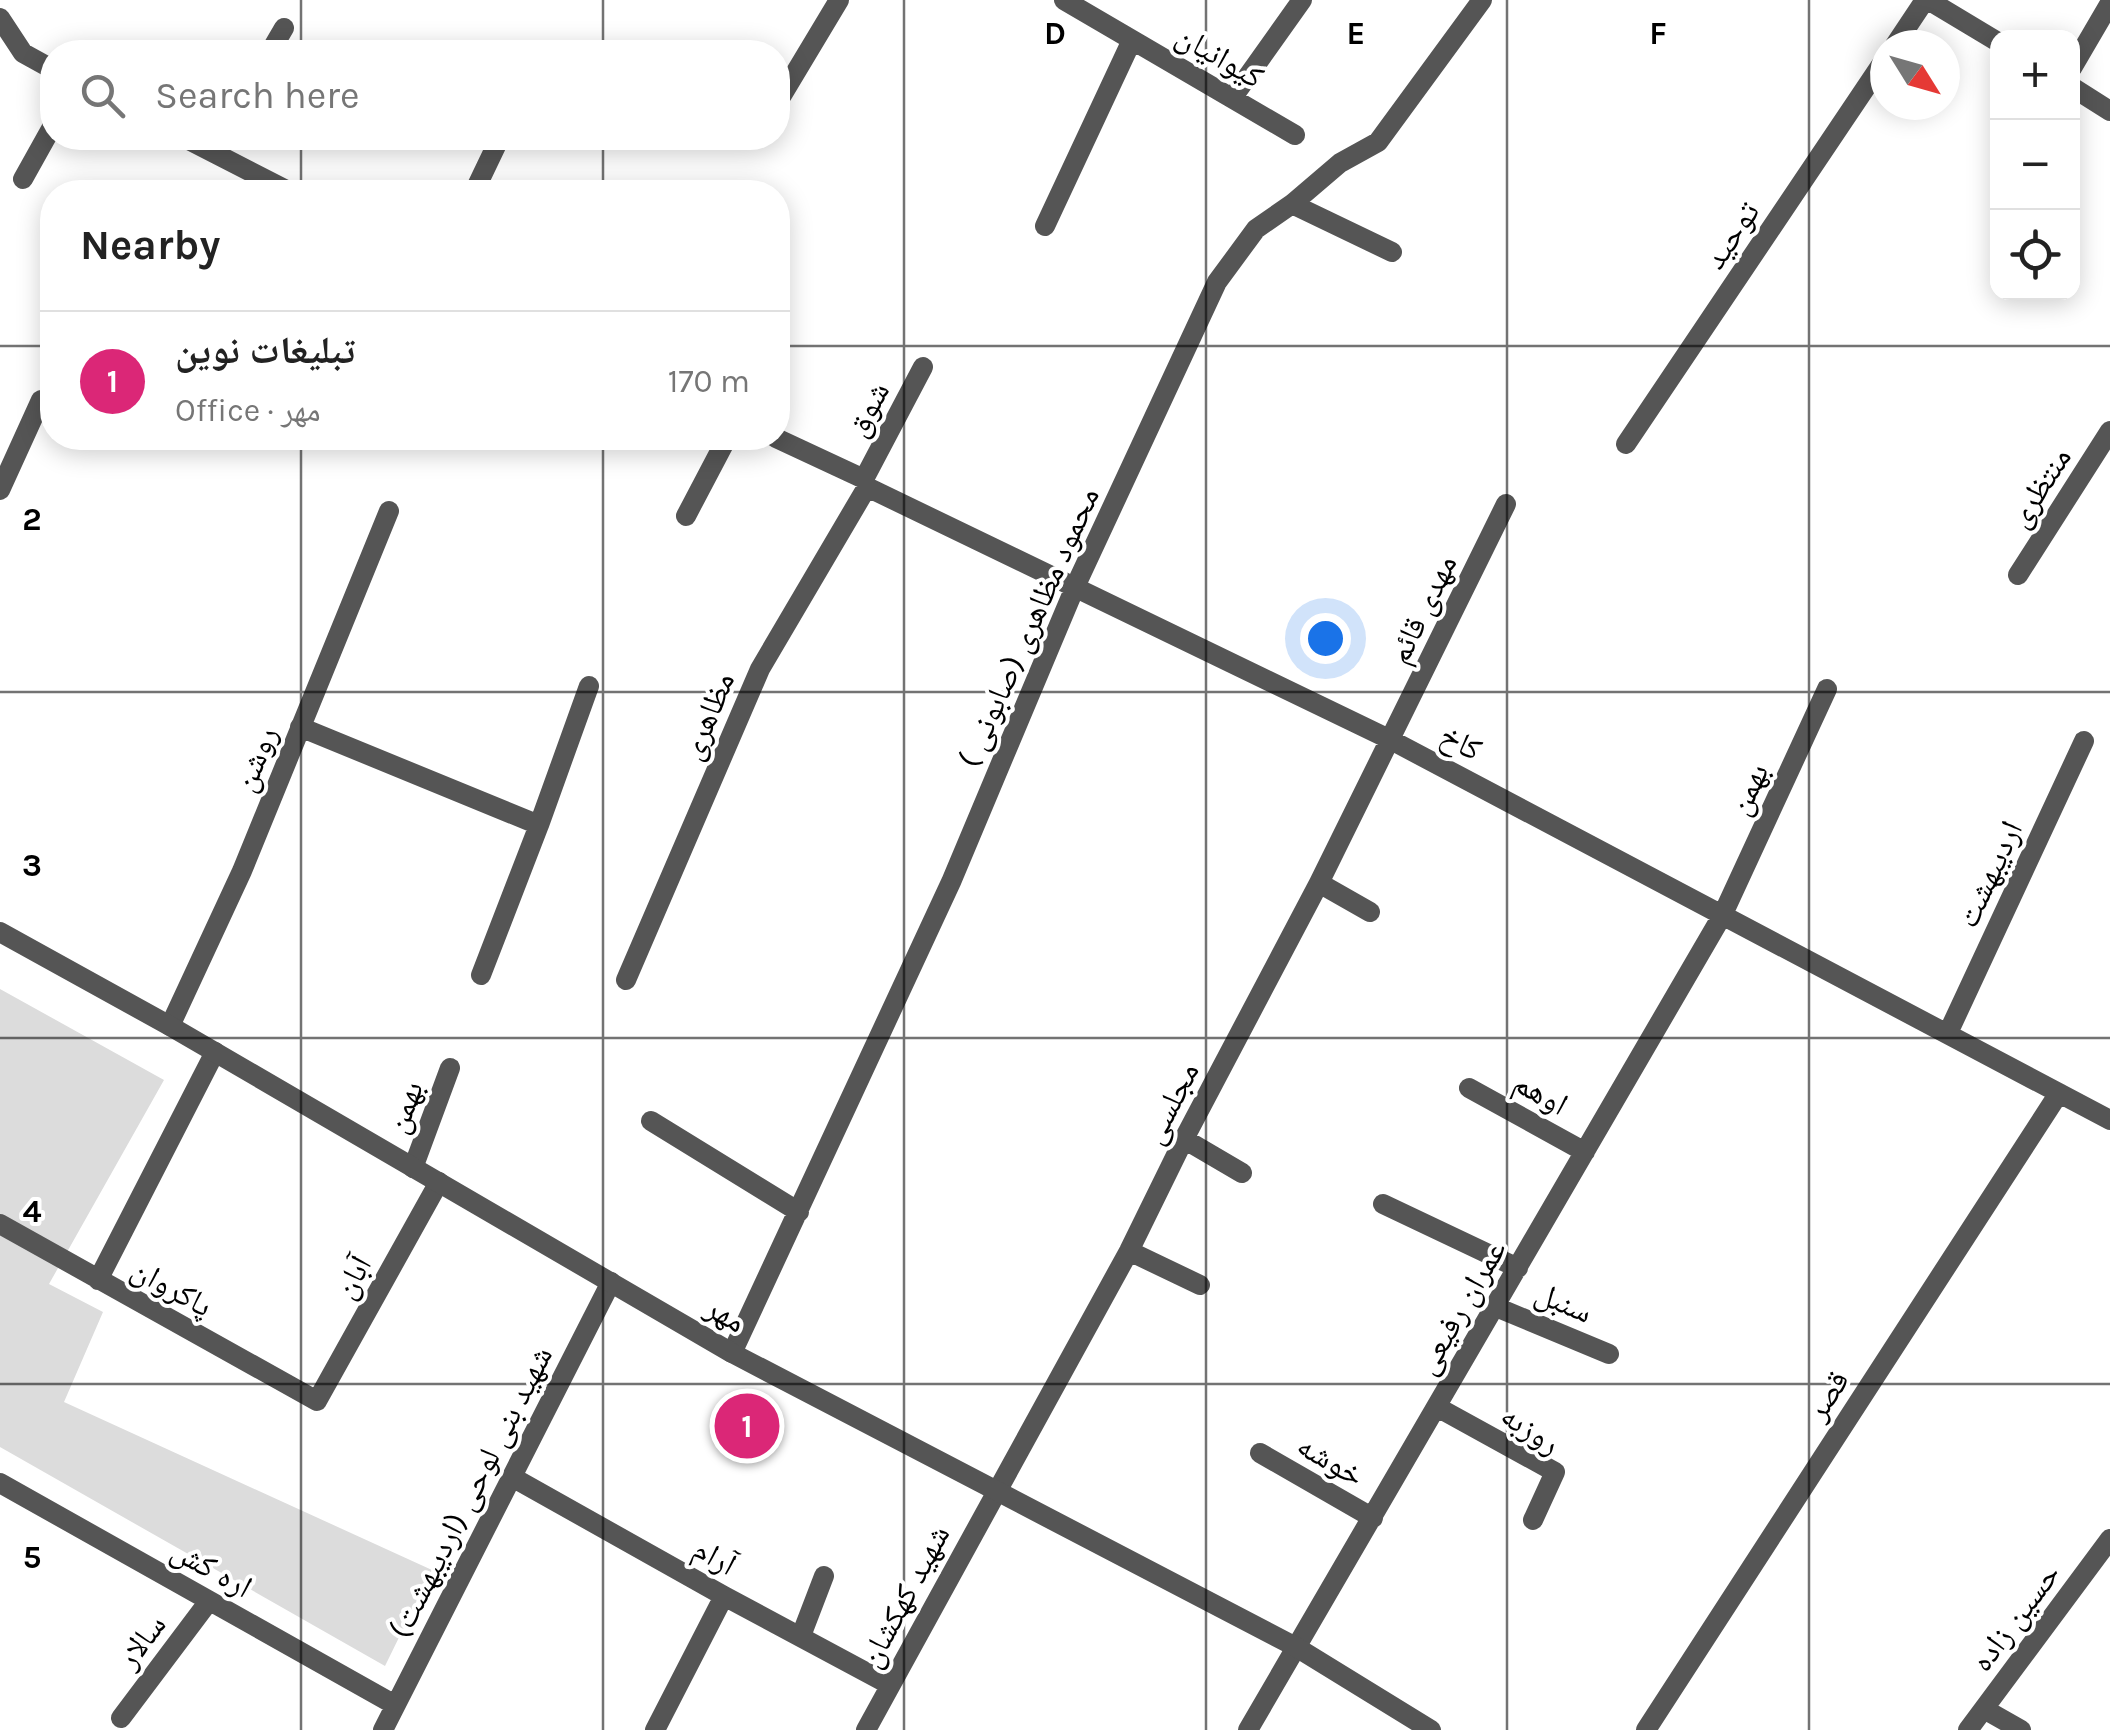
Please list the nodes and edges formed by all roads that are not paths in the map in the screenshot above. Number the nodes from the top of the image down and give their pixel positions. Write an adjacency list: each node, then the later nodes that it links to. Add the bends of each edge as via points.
1 (839, 0): 16 (street)
2 (1064, 0): 12 (street, کیوانیان)
3 (1302, 0): 18 (street)
4 (1482, 0): 27 (street, محمود مظاهری (صابونی ), via 1378,142 1340,163)
5 (1927, 0): 9 (street); 10 (street)
6 (2110, 4): 13 (street)
7 (0, 18): 14 (street, via 23,53)
8 (284, 28): 11 (street)
9 (1906, 30)
10 (1990, 37)
11 (277, 40)
12 (1132, 40): 18 (street, کیوانیان); 28 (street)
13 (2080, 55)
14 (40, 62)
15 (1870, 81): 33 (street, توحید)
16 (790, 83)
17 (2080, 93): 19 (street)
18 (1233, 97): 20 (street, کیوانیان)
19 (2110, 111)
20 (1295, 135)
21 (40, 149): 24 (street)
22 (225, 150): 25 (street)
23 (494, 150): 26 (street)
24 (23, 180)
25 (271, 180)
26 (480, 180)
27 (1292, 204): 29 (street); 42 (street, محمود مظاهری (صابونی ), via 1256,228 1217,282)
28 (1045, 226)
29 (1392, 252)
30 (923, 367): 36 (street, شوق)
31 (40, 402): 37 (street)
32 (2110, 431): 41 (street, منتظری)
33 (1626, 444)
34 (790, 445): 36 (street, کاخ)
35 (721, 450): 40 (street)
36 (866, 483): 42 (street, کاخ); 54 (street, مظاهری, via 760,669)
37 (0, 490)
38 (1506, 504): 46 (street, مهدی قائم)
39 (389, 511): 45 (street, روشن)
40 (686, 516)
41 (2018, 575)
42 (1075, 588): 46 (street, کاخ); 69 (street, محمود مظاهری (صابونی ), via 951,882)
43 (588, 686): 48 (street)
44 (1827, 689): 51 (street, بهمن)
45 (300, 726): 48 (street); 55 (street, روشن)
46 (1391, 740): 49 (street, مجلسی); 51 (street, کاخ)
47 (2084, 740): 56 (street, اردیبهشت)
48 (539, 825): 53 (street)
49 (1319, 883): 50 (street); 63 (street, مجلسی)
50 (1370, 912)
51 (1723, 914): 56 (street, کاخ); 64 (street, عمران رفیعی)
52 (0, 932): 55 (street, مهر)
53 (481, 975)
54 (626, 980)
55 (170, 1026): 57 (street, مهر)
56 (1948, 1033): 60 (street, کاخ)
57 (215, 1052): 65 (street, مهر); 73 (street)
58 (450, 1068): 65 (street, بهمن)
59 (1469, 1088): 64 (street, اوهم)
60 (2059, 1092): 61 (street, کاخ); 102 (street, قصر)
61 (2110, 1120)
62 (650, 1121): 69 (street)
63 (1184, 1139): 66 (street); 71 (street, مجلسی)
64 (1585, 1152): 72 (street, عمران رفیعی)
65 (413, 1168): 67 (street, مهر)
66 (1242, 1173)
67 (439, 1182): 74 (street, مهر); 79 (street, آبان)
68 (1383, 1204): 72 (street)
69 (799, 1212): 77 (street, محمود مظاهری (صابونی ))
70 (0, 1224): 73 (street, پاکروان)
71 (1128, 1251): 75 (street); 84 (street, مجلسی)
72 (1518, 1268): 76 (street, عمران رفیعی)
73 (98, 1280): 79 (street, پاکروان)
74 (611, 1282): 77 (street, مهر); 82 (street, شهید بنی لوحی (اردیبهشت))
75 (1200, 1285)
76 (1496, 1306): 78 (street, سنبل); 80 (street, عمران رفیعی)
77 (732, 1353): 84 (street, مهر)
78 (1609, 1354)
79 (316, 1401)
80 (1437, 1408): 85 (street, عمران رفیعی); 86 (street, روزبه, via 1554,1472)
81 (1260, 1454): 85 (street, خوشه)
82 (512, 1477): 89 (street, آرام); 94 (street, شهید بنی لوحی (اردیبهشت))
83 (0, 1483): 90 (street, اره کش)
84 (996, 1490): 92 (street, مهر); 93 (street, شهید کهکشان)
85 (1373, 1518): 92 (street, عمران رفیعی)
86 (1533, 1520)
87 (2110, 1539): 95 (street, حسین زاده)
88 (824, 1576): 91 (street)
89 (724, 1596): 91 (street, آرام); 98 (street)
90 (208, 1600): 94 (street, اره کش); 96 (street, سالار)
91 (800, 1636): 93 (street, آرام)
92 (1296, 1647): 100 (street, عمران رفیعی); 101 (street, مهر)
93 (890, 1685): 99 (street, شهید کهکشان)
94 (395, 1706): 97 (street, شهید بنی لوحی (اردیبهشت))
95 (1984, 1708): 103 (street, حسین زاده); 104 (street)
96 (121, 1718)
97 (383, 1730)
98 (656, 1730)
99 (866, 1730)
100 (1248, 1730)
101 (1431, 1730)
102 (1646, 1730)
103 (1968, 1730)
104 (2021, 1730)

